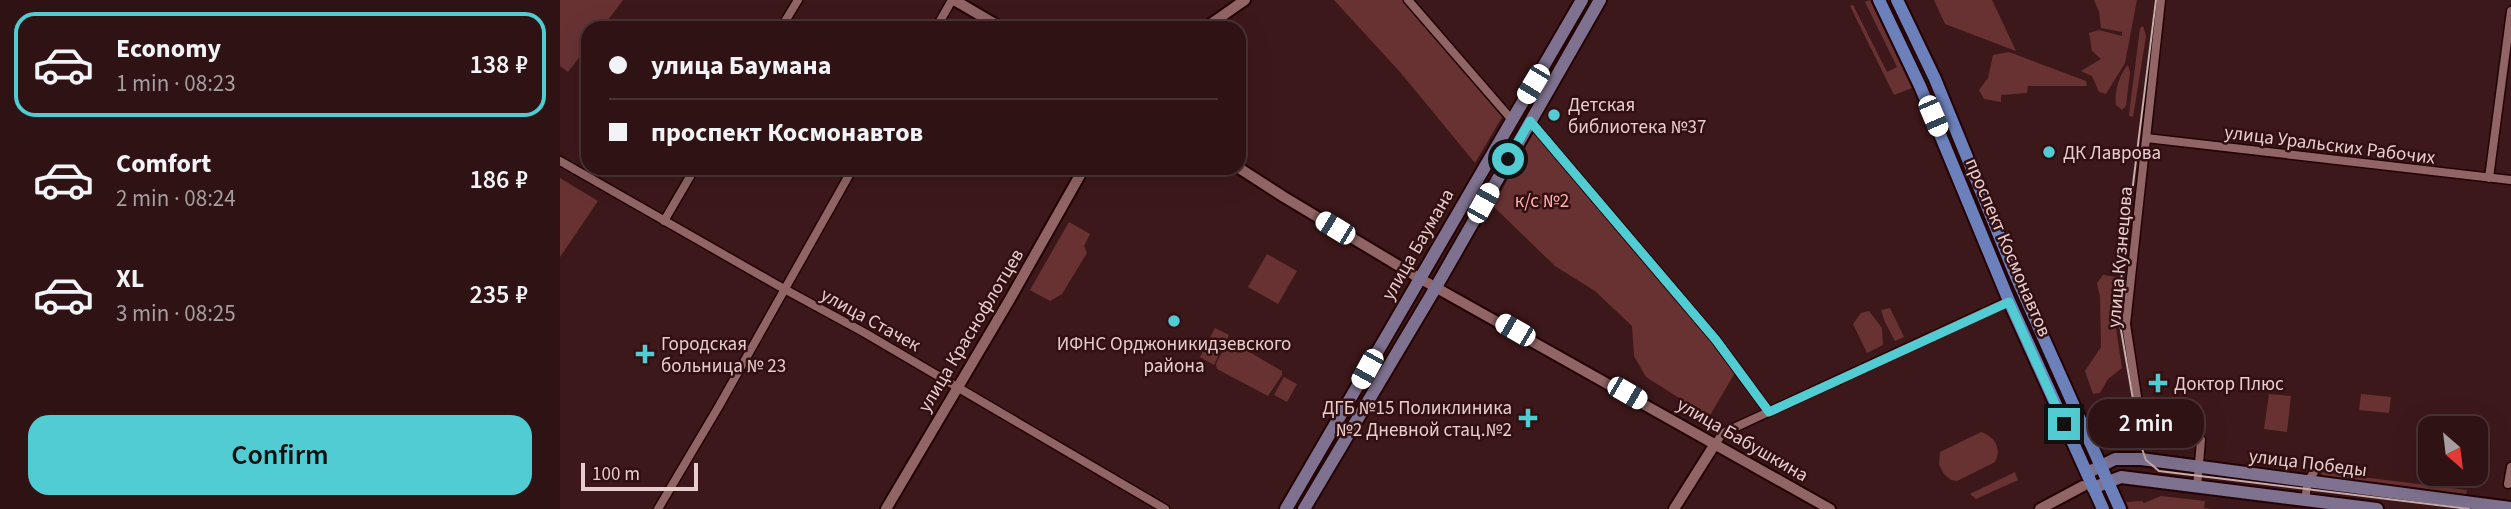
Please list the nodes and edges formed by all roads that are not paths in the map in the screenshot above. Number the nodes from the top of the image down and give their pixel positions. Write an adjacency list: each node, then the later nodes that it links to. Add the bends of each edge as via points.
1 (798, 0): 11 (street)
2 (953, 0): 12 (street); 13 (street)
3 (1245, 0): 14 (street)
4 (1409, 0): 15 (street)
5 (1582, 0): 15 (main road, улица Баумана)
6 (1600, 0): 16 (main road, улица Баумана)
7 (1879, 0): 31 (main road, проспект Космонавтов, via 1920,86)
8 (1897, 0): 35 (main road, проспект Космонавтов)
9 (2161, 0): 17 (street, улица Кузнецова)
10 (2511, 10): 25 (street)
11 (785, 21)
12 (940, 21)
13 (990, 21)
14 (1215, 21)
15 (1512, 120): 28 (main road, улица Баумана)
16 (1530, 121): 29 (main road, улица Баумана); 33 (street, via 1716,340)
17 (2146, 138): 25 (street, улица Уральских Рабочих); 37 (street, улица Кузнецова, via 2126,324 2141,423 2146,432 2201,440)
18 (560, 161): 19 (street, улица Стачек)
19 (581, 173)
20 (1246, 173): 28 (street, улица Бабушкина)
21 (584, 175): 27 (street, улица Стачек)
22 (691, 175): 27 (street)
23 (849, 175): 30 (street)
24 (1080, 175): 32 (street, улица Краснофлотцев)
25 (2489, 178): 26 (street, улица Уральских Рабочих)
26 (2511, 180)
27 (664, 221): 30 (street, улица Стачек)
28 (1419, 278): 29 (street, улица Бабушкина); 49 (main road, улица Баумана)
29 (1436, 287): 34 (street, улица Бабушкина); 50 (main road, улица Баумана)
30 (785, 289): 32 (street, улица Стачек); 46 (street)
31 (2009, 302): 33 (street); 41 (main road, проспект Космонавтов)
32 (956, 387): 47 (street, улица Краснофлотцев); 48 (street, улица Стачек)
33 (1769, 412): 34 (street, via 1723,433)
34 (1716, 444): 51 (street); 52 (street, улица Бабушкина)
35 (2101, 465): 37 (main road, улица Победы, via 2131,459); 39 (main road, проспект Космонавтов); 41 (main road)
36 (2511, 467): 42 (street)
37 (2199, 468): 40 (main road, улица Победы); 43 (street)
38 (2316, 469): 40 (street)
39 (2108, 481): 41 (main road); 43 (main road, улица Победы, via 2121,477); 55 (main road, проспект Космонавтов)
40 (2308, 481): 44 (street); 45 (main road, улица Победы)
41 (2088, 482): 53 (street); 54 (main road, проспект Космонавтов)
42 (2508, 484)
43 (2197, 487): 44 (main road, улица Победы)
44 (2305, 500): 56 (main road, улица Победы)
45 (2511, 508)
46 (658, 509)
47 (886, 509)
48 (1164, 509)
49 (1286, 509)
50 (1304, 509)
51 (1674, 509)
52 (1830, 509)
53 (2040, 509)
54 (2103, 509)
55 (2120, 509)
56 (2377, 509)

